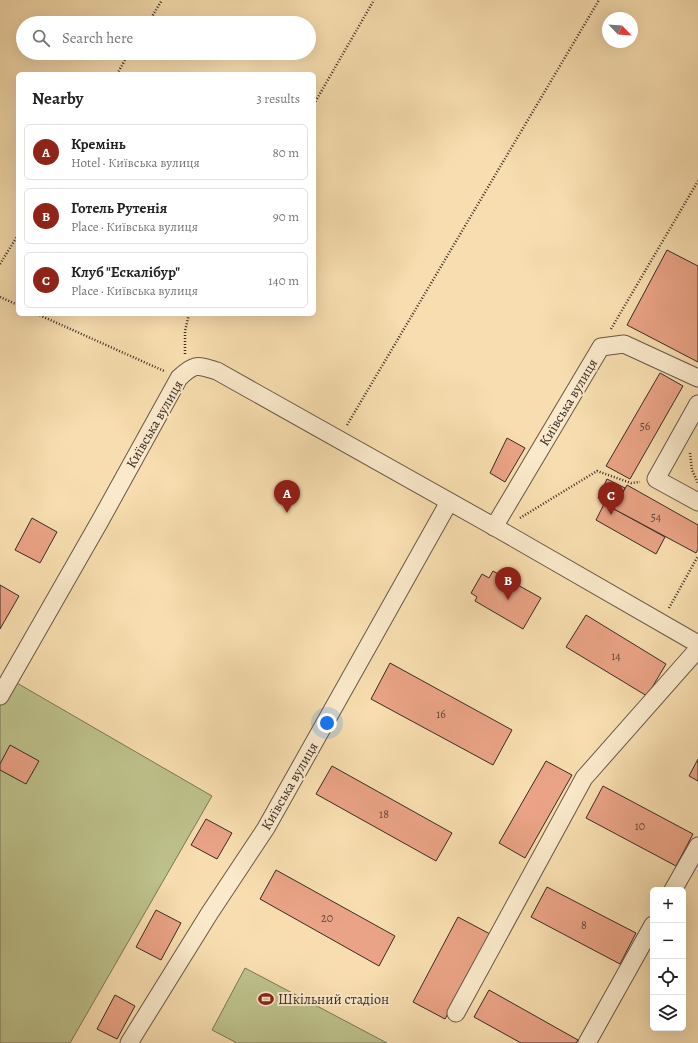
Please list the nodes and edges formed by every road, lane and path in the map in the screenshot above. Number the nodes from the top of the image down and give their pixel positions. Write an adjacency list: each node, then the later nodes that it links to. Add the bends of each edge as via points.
1 (162, 0): 4 (path)
2 (374, 0): 7 (path)
3 (599, 0): 19 (path)
4 (152, 16)
5 (126, 60): 6 (path)
6 (118, 72)
7 (316, 101)
8 (698, 181): 15 (path)
9 (16, 238): 10 (path)
10 (0, 264)
11 (0, 297): 12 (path)
12 (16, 304)
13 (42, 316): 16 (path)
14 (189, 316): 16 (path, via 185,331)
15 (601, 347): 17 (street, Київська вулиця, via 624,344); 23 (street, Київська вулиця)
16 (185, 373): 19 (street, Київська вулиця, via 201,367 217,371); 28 (street, Київська вулиця)
17 (698, 378)
18 (698, 404): 20 (street)
19 (339, 439): 21 (street, Київська вулиця)
20 (656, 479): 22 (street); 23 (path, via 632,483 597,471)
21 (449, 502): 23 (street, Київська вулиця); 33 (street, Київська вулиця, via 266,828)
22 (698, 502)
23 (497, 528): 25 (street, Київська вулиця)
24 (698, 556): 25 (path)
25 (661, 623): 26 (street, Київська вулиця)
26 (698, 644)
27 (698, 649): 32 (street, via 584,778)
28 (0, 696)
29 (698, 846): 30 (street)
30 (675, 887)
31 (650, 931): 34 (street)
32 (456, 1013)
33 (129, 1043)
34 (587, 1043)

